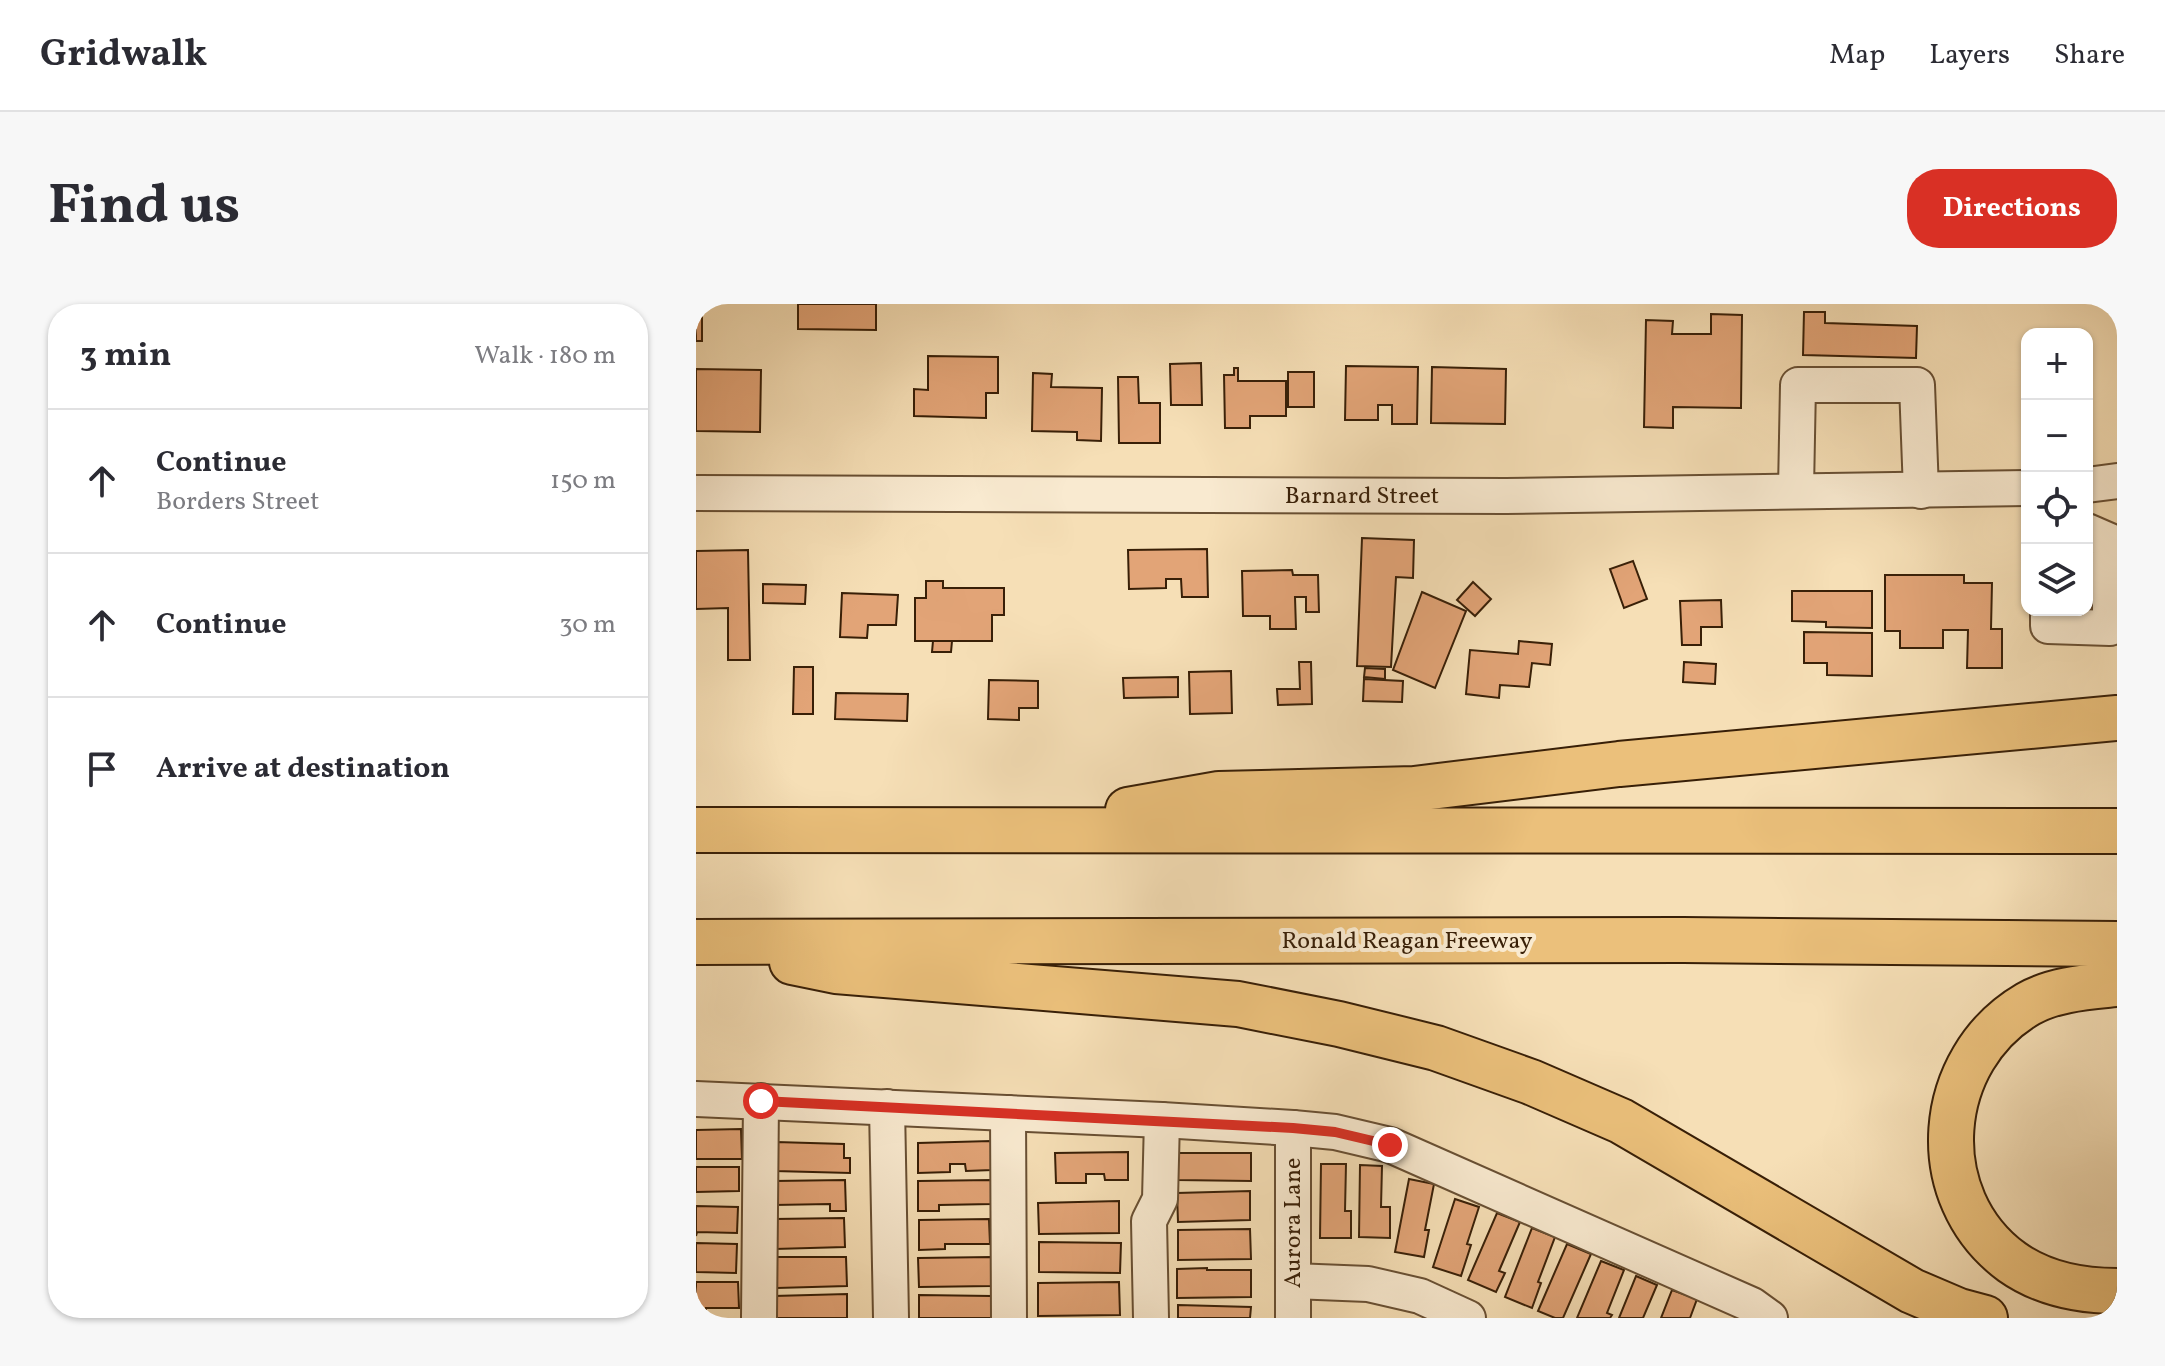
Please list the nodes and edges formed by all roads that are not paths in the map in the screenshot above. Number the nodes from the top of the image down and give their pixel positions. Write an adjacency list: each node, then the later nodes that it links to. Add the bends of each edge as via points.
1 (2117, 481): 2 (street)
2 (2093, 484)
3 (2021, 488): 5 (street, Barnard Street)
4 (1796, 489): 5 (street, Barnard Street); 5 (street, via 1798,385 1917,385); 6 (street, Barnard Street, via 1506,496)
5 (1921, 491)
6 (696, 493)
7 (2093, 534): 8 (street, via 2110,541 2110,628 2048,626)
8 (2048, 616)
9 (2117, 718): 11 (highway, via 1635,762 1414,789 1219,794)
10 (696, 830): 11 (highway)
11 (1013, 831): 12 (highway)
12 (2117, 831)
13 (696, 942): 14 (highway, Ronald Reagan Freeway); 32 (highway, via 836,971 1238,1004 1436,1048 1621,1121 1912,1291)
14 (2117, 944)
15 (2117, 984): 23 (highway, via 2062,992 2005,1020 1983,1041 1963,1073 1951,1129 1958,1185 1978,1227 1994,1246 2034,1275 2094,1291)
16 (696, 1099): 17 (street)
17 (761, 1101): 18 (street); 25 (street)
18 (887, 1107): 19 (street); 26 (street)
19 (1008, 1113): 20 (street); 27 (street)
20 (1162, 1120): 21 (street); 28 (street, via 1160,1199 1149,1221)
21 (1293, 1128): 22 (street, Aurora Lane); 31 (street, via 1390,1145 1752,1305)
22 (1293, 1281): 24 (street, via 1368,1284); 29 (street, Aurora Lane)
23 (2117, 1291)
24 (1417, 1307): 30 (street)
25 (759, 1318)
26 (891, 1318)
27 (1009, 1318)
28 (1151, 1318)
29 (1293, 1318)
30 (1468, 1318)
31 (1770, 1318)
32 (1985, 1318)

